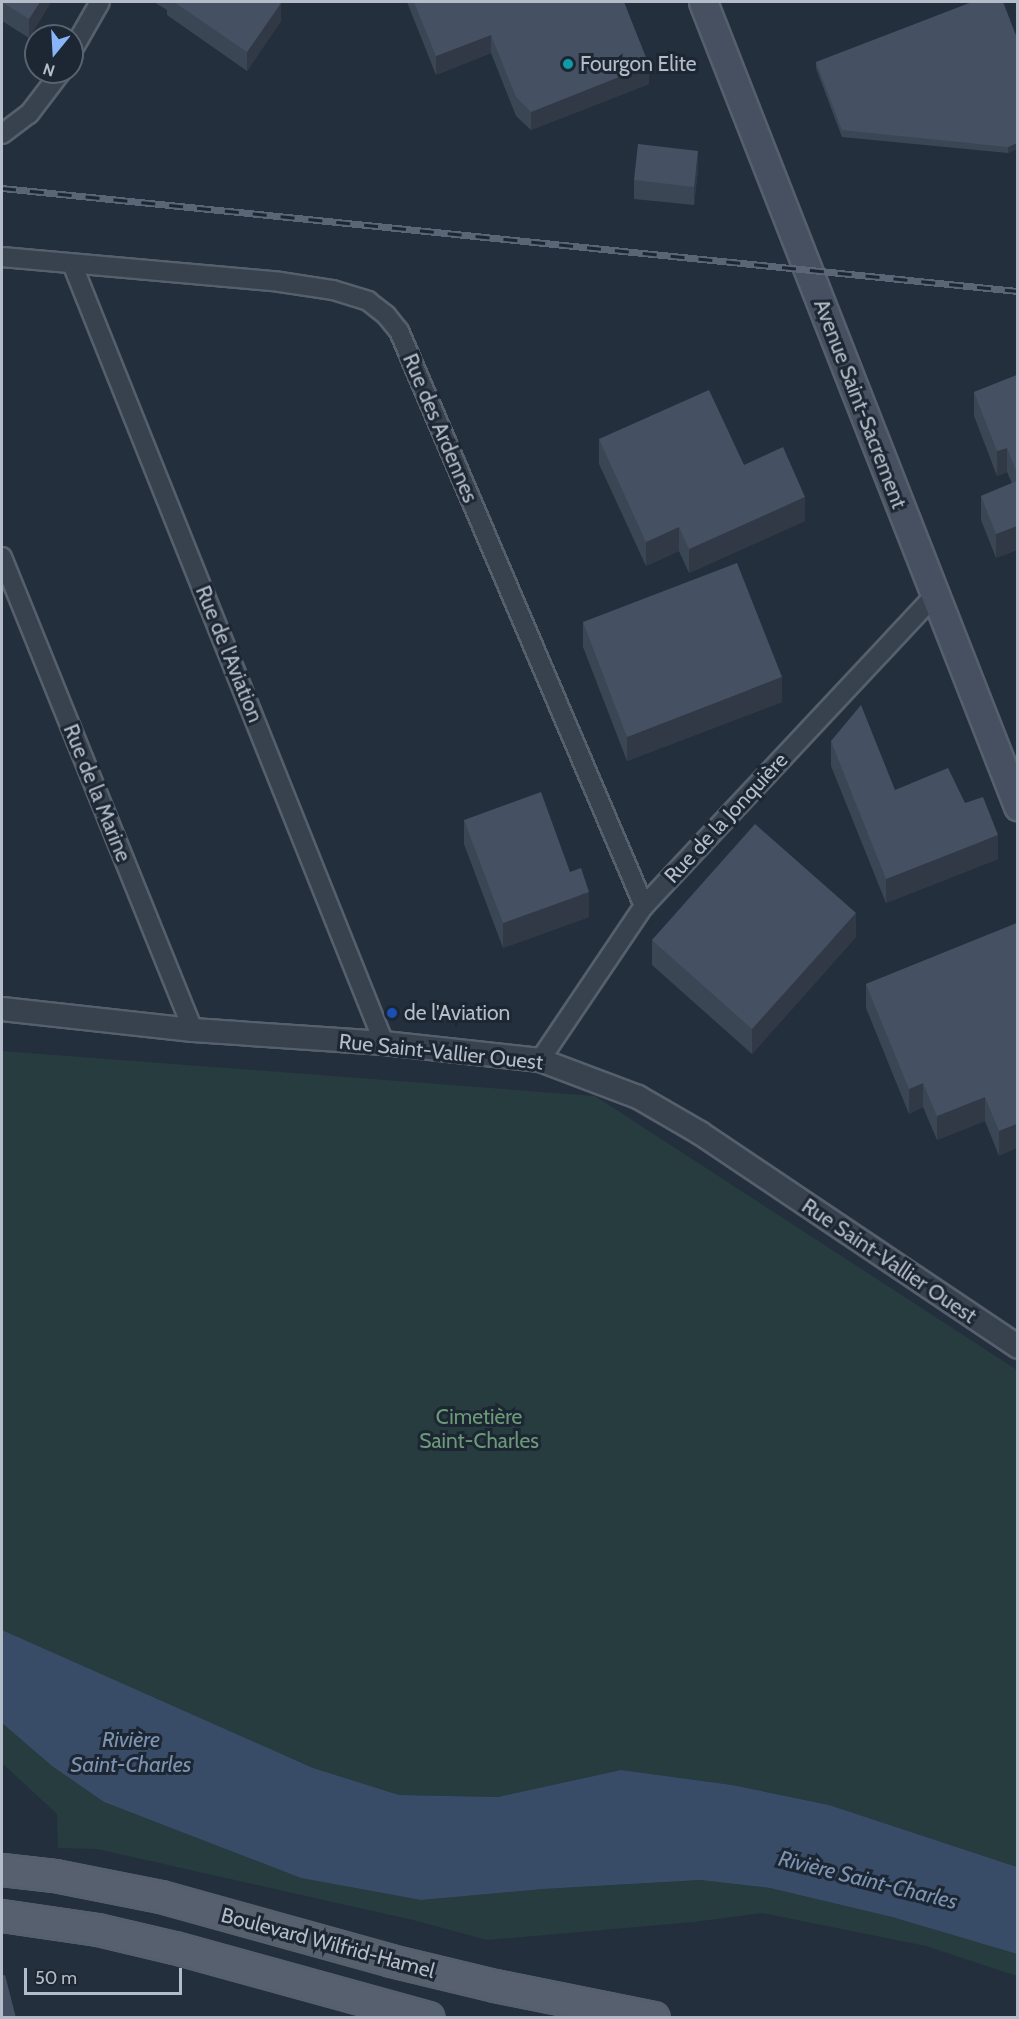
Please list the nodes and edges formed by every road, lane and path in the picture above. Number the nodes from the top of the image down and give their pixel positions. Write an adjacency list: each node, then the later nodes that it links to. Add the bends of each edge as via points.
1 (99, 2): 3 (street)
2 (703, 2): 9 (main road, Avenue Saint-Sacrement)
3 (84, 29)
4 (52, 84): 5 (street, via 29,114)
5 (2, 134)
6 (2, 257): 7 (street, Rue des Ardennes)
7 (74, 266): 11 (street, Rue des Ardennes, via 246,278 333,290 368,301 386,315 399,331); 14 (street, Rue de l'Aviation)
8 (2, 557): 13 (street, Rue de la Marine)
9 (935, 595): 10 (main road, Avenue Saint-Sacrement); 11 (street, Rue de la Jonquière)
10 (1017, 806)
11 (644, 906): 15 (street, Rue de la Jonquière)
12 (2, 1009): 13 (street, Rue Saint-Vallier Ouest)
13 (193, 1030): 14 (street, Rue Saint-Vallier Ouest)
14 (384, 1043): 15 (street, Rue Saint-Vallier Ouest)
15 (540, 1060): 16 (street, Rue Saint-Vallier Ouest, via 638,1097 700,1132)
16 (1017, 1347)
17 (2, 1870): 20 (main road, Boulevard Wilfrid-Hamel, via 161,1897 391,1961)
18 (2, 1916): 19 (main road, via 98,1930 175,1948)
19 (429, 2018)
20 (654, 2018)

